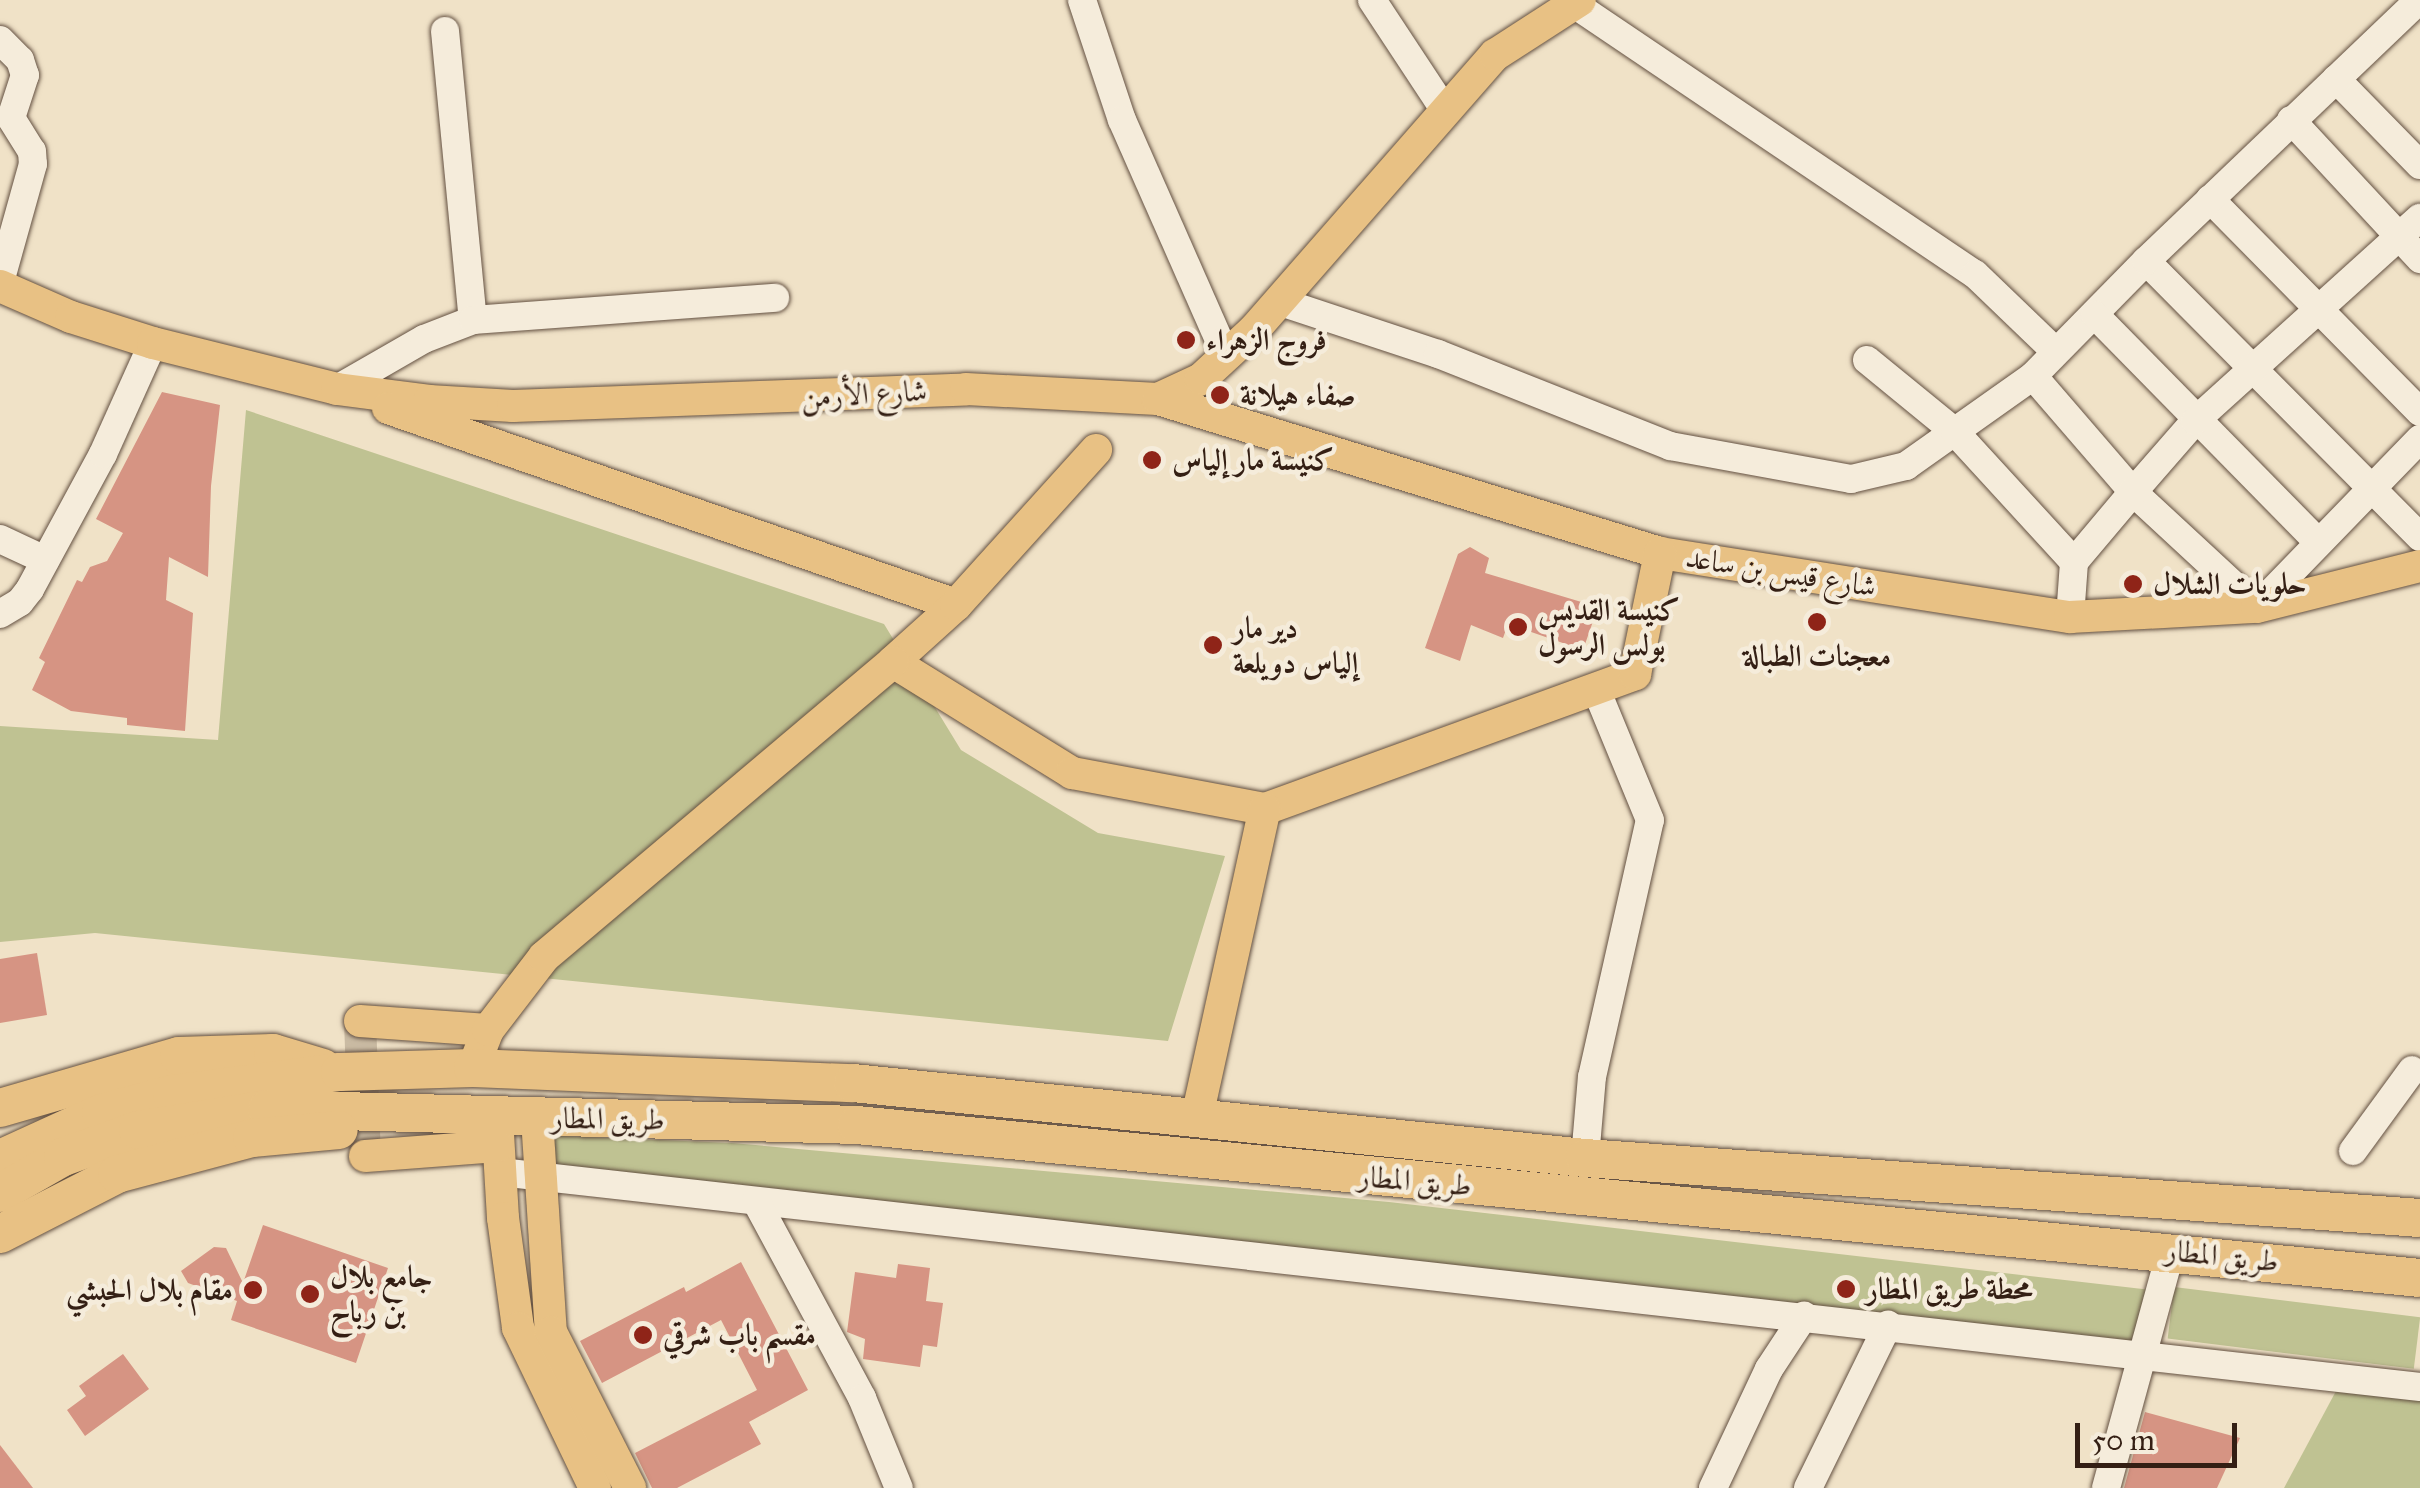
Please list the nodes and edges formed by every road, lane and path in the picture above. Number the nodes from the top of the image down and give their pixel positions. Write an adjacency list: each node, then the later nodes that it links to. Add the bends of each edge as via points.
1 (1082, 0): 24 (street, via 1122,120)
2 (1378, 2): 8 (street)
3 (1577, 2): 8 (main road, شارع الأرمن, via 1495,55); 23 (street, via 1975,274)
4 (2414, 16): 7 (street)
5 (445, 32): 21 (street)
6 (0, 40): 16 (street, via 25,74 11,118 33,164)
7 (2336, 79): 9 (street); 10 (street)
8 (1444, 109): 18 (main road, شارع الأرمن)
9 (2291, 120): 11 (street); 13 (street)
10 (2420, 165)
11 (2210, 200): 14 (street); 19 (street)
12 (2420, 218): 13 (street)
13 (2400, 238): 15 (street); 19 (street)
14 (2146, 260): 20 (street); 26 (street)
15 (2420, 260)
16 (0, 284): 22 (main road, شارع الأرمن, via 71,317)
17 (775, 298): 21 (street)
18 (1281, 302): 24 (main road, شارع الأرمن); 33 (street, via 1438,354 1670,446 1851,479 1906,466)
19 (2318, 309): 26 (street); 31 (street)
20 (2096, 315): 23 (street); 32 (street)
21 (473, 320): 28 (street, via 424,339)
22 (153, 343): 28 (main road, شارع الأرمن); 43 (street)
23 (2055, 351): 27 (street)
24 (1226, 356): 29 (main road, شارع الأرمن, via 1201,379)
25 (1867, 360): 33 (street)
26 (2254, 368): 32 (street); 37 (street)
27 (2033, 376): 33 (street); 38 (street)
28 (338, 389): 30 (main road, شارع الأرمن); 35 (main road)
29 (1158, 399): 30 (main road, شارع الأرمن, via 966,390); 42 (main road, شارع قيس بن ساعد)
30 (513, 406): 35 (main road, via 501,426)
31 (2420, 412)
32 (2195, 421): 38 (street); 41 (street)
33 (1955, 432): 44 (street)
34 (2420, 438): 37 (street)
35 (506, 449): 46 (main road)
36 (1096, 450): 46 (main road)
37 (2370, 486): 39 (street); 41 (street)
38 (2132, 492): 44 (street); 47 (street)
39 (2420, 537)
40 (0, 539): 43 (street)
41 (2317, 541): 47 (street)
42 (1660, 553): 49 (main road, شارع قيس بن ساعد); 51 (main road, via 1635,674)
43 (45, 560): 48 (street, via 20,602)
44 (2074, 562): 49 (street)
45 (2420, 566): 47 (main road, شارع قيس بن ساعد)
46 (956, 605): 50 (main road)
47 (2256, 607): 49 (main road, شارع قيس بن ساعد)
48 (0, 614)
49 (2070, 617)
50 (893, 662): 52 (main road, via 1072,773); 54 (main road, via 572,932 522,981)
51 (1596, 688): 52 (main road); 65 (street, via 1650,820 1592,1077)
52 (1265, 809): 60 (main road)
53 (360, 1021): 54 (main road)
54 (488, 1030): 55 (main road)
55 (473, 1068): 57 (highway, طريق المطار); 60 (highway, طريق المطار, via 853,1083)
56 (2417, 1069): 63 (street)
57 (340, 1072): 58 (highway, via 273,1053 179,1056); 66 (highway, via 154,1099 102,1113)
58 (0, 1108)
59 (409, 1111): 62 (highway, طريق المطار); 68 (highway, طريق المطار, via 267,1109 138,1130 62,1157); 71 (highway, via 322,1134 252,1138 117,1174)
60 (1197, 1116): 65 (highway, طريق المطار)
61 (537, 1118): 62 (highway, طريق المطار); 67 (main road); 72 (highway, طريق المطار, via 857,1125)
62 (498, 1145): 64 (main road); 67 (street); 78 (main road, via 518,1328)
63 (2353, 1151)
64 (365, 1156)
65 (1586, 1158): 70 (highway, طريق المطار)
66 (0, 1159)
67 (543, 1176): 69 (street); 79 (main road, via 550,1332)
68 (0, 1193)
69 (756, 1200): 74 (street); 80 (street, via 862,1398)
70 (2420, 1218)
71 (0, 1234)
72 (2171, 1250): 73 (highway, طريق المطار); 76 (street)
73 (2420, 1278)
74 (1804, 1316): 75 (street); 81 (street, via 1769,1369)
75 (1888, 1325): 76 (street); 82 (street)
76 (2144, 1353): 77 (street); 83 (street)
77 (2420, 1387)
78 (595, 1488)
79 (630, 1488)
80 (899, 1488)
81 (1712, 1488)
82 (1808, 1488)
83 (2106, 1488)

